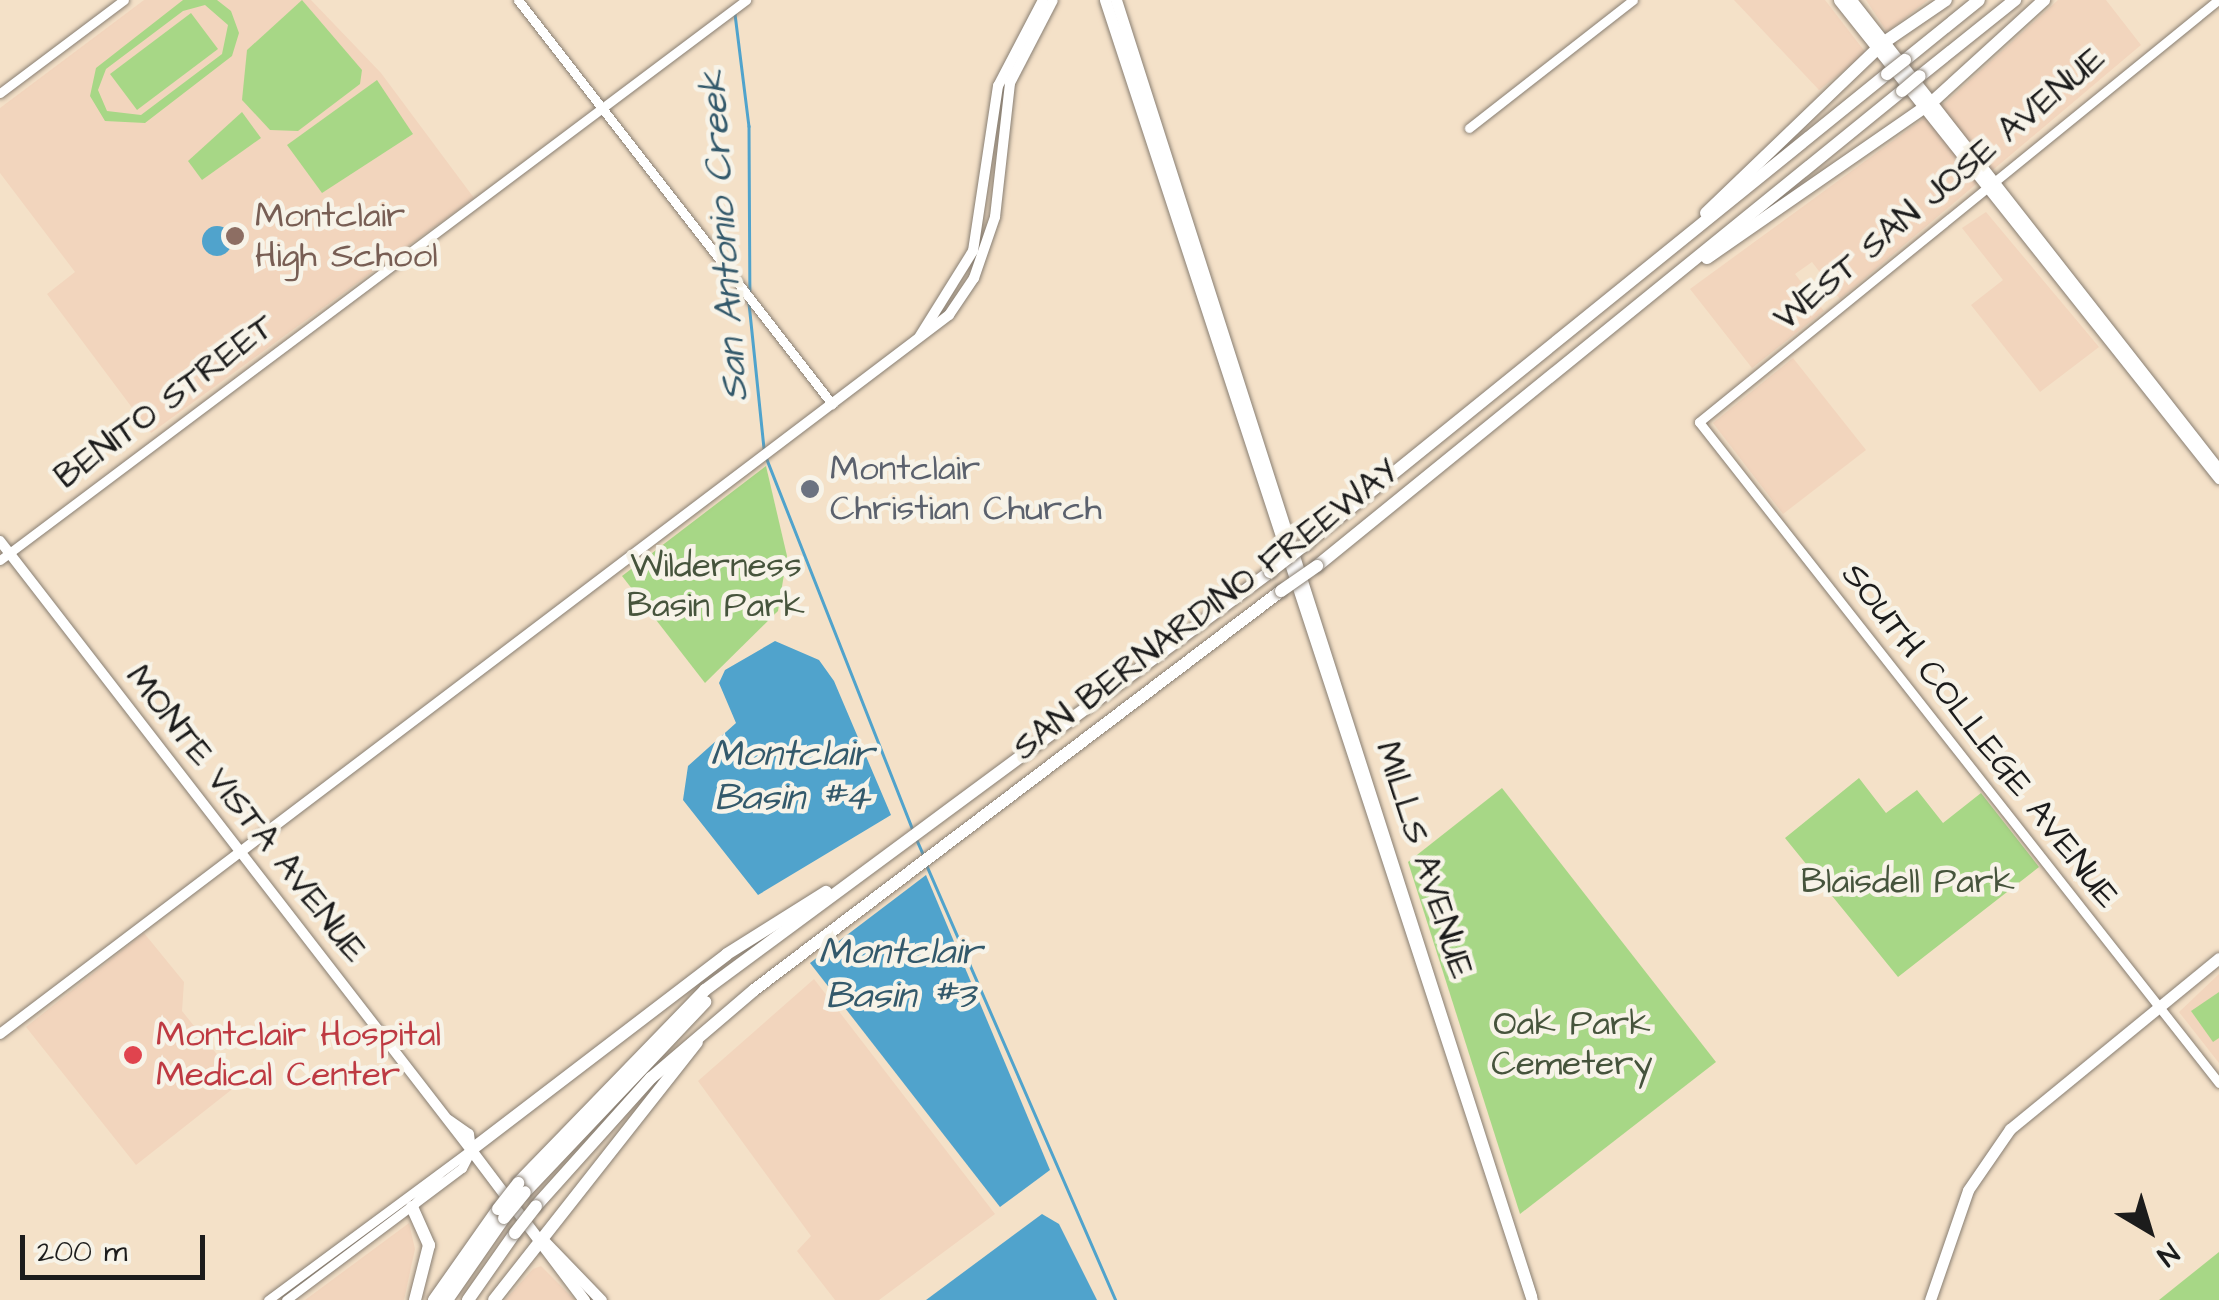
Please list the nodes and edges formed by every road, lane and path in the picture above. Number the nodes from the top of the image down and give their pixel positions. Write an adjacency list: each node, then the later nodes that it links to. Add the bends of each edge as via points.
1 (124, 0): 19 (street)
2 (518, 0): 21 (street)
3 (1043, 0): 26 (main road, via 998,86 974,250)
4 (1053, 0): 26 (main road, via 1010,83 998,203 974,278)
5 (1105, 0): 40 (main road, MILLS AVENUE)
6 (1116, 0): 40 (main road, MILLS AVENUE)
7 (1633, 0): 22 (street)
8 (1839, 0): 17 (main road)
9 (1851, 0): 17 (main road)
10 (1946, 0): 17 (highway)
11 (1979, 0): 25 (highway, SAN BERNARDINO FREEWAY, bridge)
12 (2007, 0): 18 (highway)
13 (2015, 0): 18 (highway, SAN BERNARDINO FREEWAY)
14 (2044, 0): 20 (highway)
15 (2218, 0): 23 (street, WEST SAN JOSE AVENUE)
16 (738, 6): 21 (street, BENITO STREET)
17 (1880, 46): 20 (main road); 25 (highway)
18 (1918, 74): 24 (highway, SAN BERNARDINO FREEWAY, bridge)
19 (0, 93)
20 (1927, 106): 23 (main road); 24 (highway)
21 (603, 107): 27 (street); 32 (street, BENITO STREET)
22 (1469, 128)
23 (1992, 190): 28 (street, WEST SAN JOSE AVENUE); 29 (main road); 30 (main road)
24 (1691, 265): 37 (highway, SAN BERNARDINO FREEWAY, bridge, via 1317,566)
25 (1635, 280): 34 (highway, SAN BERNARDINO FREEWAY, bridge, via 1270,572)
26 (917, 341): 27 (main road)
27 (832, 404): 33 (main road)
28 (1699, 422): 36 (street, SOUTH COLLEGE AVENUE)
29 (2219, 470)
30 (2219, 478)
31 (0, 540): 32 (main road, MONTE VISTA AVENUE)
32 (5, 557): 33 (main road, MONTE VISTA AVENUE)
33 (236, 848): 38 (main road); 41 (main road, MONTE VISTA AVENUE, via 449,1120 468,1134)
34 (860, 878): 41 (highway, via 726,954); 44 (highway, SAN BERNARDINO FREEWAY, bridge, via 736,966 631,1060)
35 (2219, 958): 36 (main road)
36 (2158, 1007): 39 (street, SOUTH COLLEGE AVENUE); 56 (main road, via 2010,1129 1968,1190)
37 (704, 1032): 45 (highway); 52 (highway, SAN BERNARDINO FREEWAY, bridge, via 536,1206)
38 (0, 1034)
39 (2219, 1084)
40 (1472, 1113): 46 (main road, MILLS AVENUE)
41 (472, 1150): 42 (street); 43 (street, via 465,1166); 45 (main road, MONTE VISTA AVENUE)
42 (448, 1164): 43 (street); 47 (street)
43 (412, 1207): 48 (street); 49 (highway, via 428,1246)
44 (501, 1214): 50 (highway, SAN BERNARDINO FREEWAY); 51 (highway)
45 (544, 1241): 53 (highway); 54 (main road, MONTE VISTA AVENUE); 55 (main road, MONTE VISTA AVENUE)
46 (1529, 1299)
47 (268, 1300)
48 (286, 1300)
49 (415, 1300)
50 (434, 1300)
51 (446, 1300)
52 (468, 1300)
53 (494, 1300)
54 (584, 1300)
55 (600, 1300)
56 (1930, 1300)

